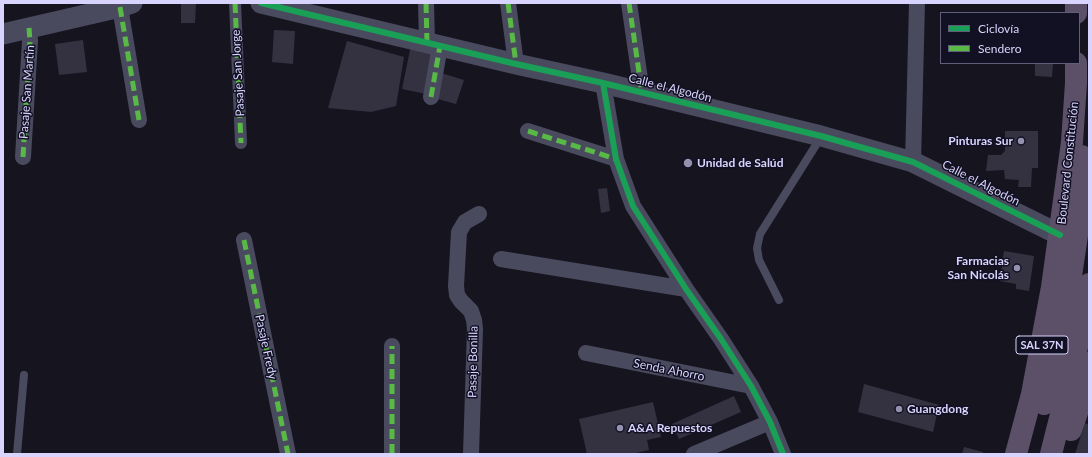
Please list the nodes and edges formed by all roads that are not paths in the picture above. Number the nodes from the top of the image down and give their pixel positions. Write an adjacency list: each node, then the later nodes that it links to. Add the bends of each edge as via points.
1 (235, 3): 19 (street, Pasaje San Jorge)
2 (261, 3): 10 (street, Calle el Algodón)
3 (426, 3): 10 (street)
4 (508, 3): 11 (street)
5 (629, 3): 14 (street)
6 (917, 3): 22 (street)
7 (128, 4): 8 (street); 16 (street)
8 (29, 28): 9 (street); 20 (street, Pasaje San Martín)
9 (3, 34)
10 (433, 44): 11 (street, Calle el Algodón); 15 (street)
11 (516, 64): 13 (street, Calle el Algodón)
12 (1076, 73): 24 (highway, Boulevard Constitución / SAL 37N, via 1072,142); 36 (highway, Boulevard Constitución / SAL 37N, via 1083,171 1080,215 1065,316 1048,391)
13 (603, 83): 14 (street, Calle el Algodón); 21 (street)
14 (642, 93): 18 (street, Calle el Algodón)
15 (431, 97)
16 (139, 120)
17 (528, 131): 21 (street)
18 (821, 136): 22 (street, Calle el Algodón); 29 (lane, via 760,234 757,248 759,260)
19 (241, 143)
20 (23, 157)
21 (616, 159): 28 (street, via 633,206)
22 (913, 162): 24 (street, Calle el Algodón)
23 (479, 214): 40 (street, Pasaje Bonilla, via 465,222 459,232 456,286 457,295 471,311 475,329)
24 (1060, 235): 36 (highway, Boulevard Constitución / SAL 37N, via 1041,350)
25 (244, 240): 38 (street, Pasaje Fredy)
26 (501, 259): 28 (street)
27 (1089, 284): 43 (highway, SAL 37N, via 1074,363)
28 (686, 288): 34 (street)
29 (779, 300)
30 (392, 346): 39 (street)
31 (586, 353): 34 (street, Senda Ahorro)
32 (1089, 363): 44 (highway, via 1082,398)
33 (24, 375): 37 (lane)
34 (751, 386): 35 (street)
35 (770, 422): 41 (street); 42 (street)
36 (1019, 448)
37 (17, 454)
38 (288, 454)
39 (392, 454)
40 (471, 454)
41 (694, 454)
42 (783, 454)
43 (1051, 454)
44 (1064, 454)

